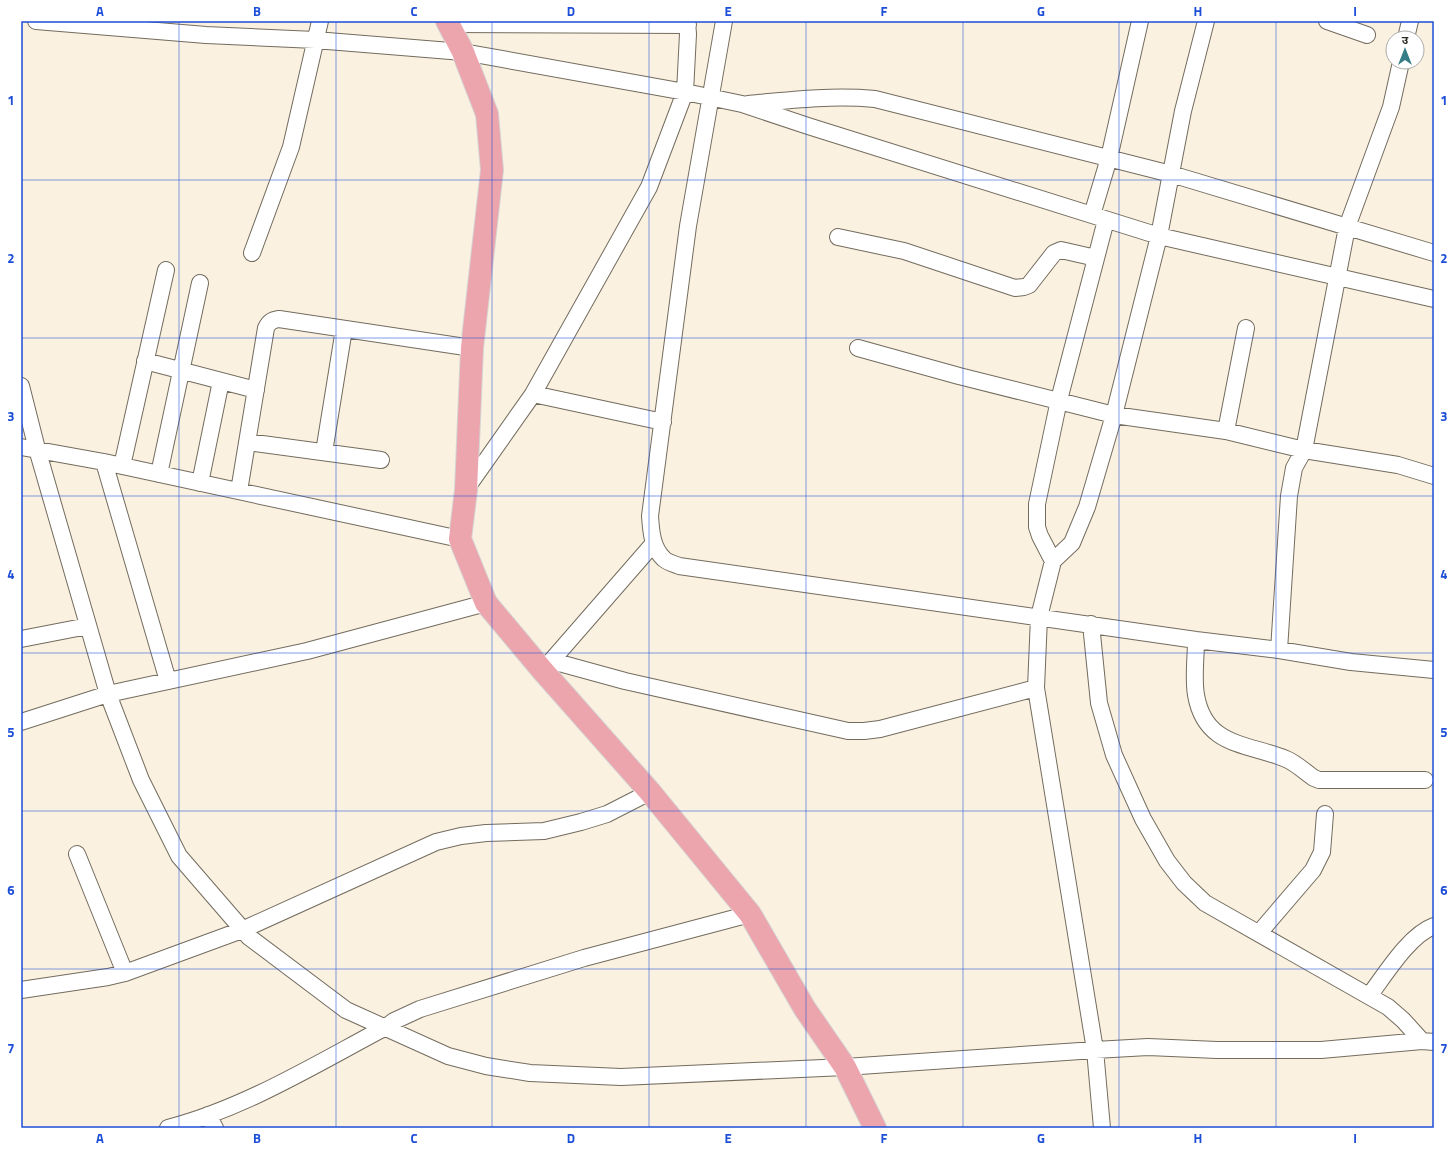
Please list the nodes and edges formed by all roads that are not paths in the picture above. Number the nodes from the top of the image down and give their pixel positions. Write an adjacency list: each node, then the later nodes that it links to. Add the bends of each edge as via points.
1 (36, 21): 10 (street, via 206,35)
2 (320, 21): 10 (street)
3 (724, 21): 14 (street)
4 (1140, 21): 16 (street)
5 (1206, 21): 17 (street, via 1183,111)
6 (1327, 21): 9 (street)
7 (447, 22): 8 (street); 11 (main road)
8 (687, 23): 13 (street)
9 (1367, 35)
10 (315, 40): 11 (street); 22 (street, via 291,147)
11 (463, 52): 13 (street); 31 (main road, via 487,114 492,170)
12 (1399, 70): 19 (street, via 1391,107)
13 (685, 92): 14 (street); 38 (street, via 649,187)
14 (710, 98): 15 (street); 41 (street, via 687,234)
15 (742, 104): 16 (street, via 819,97 874,99); 18 (street)
16 (1109, 158): 17 (street); 18 (street)
17 (1171, 174): 19 (street); 20 (street)
18 (1099, 218): 20 (street); 24 (street)
19 (1347, 227): 23 (street); 26 (street)
20 (1159, 236): 26 (street); 40 (street)
21 (838, 237): 24 (street, via 904,251 1015,288 1029,285 1058,250)
22 (252, 253)
23 (1434, 253)
24 (1096, 258): 39 (street)
25 (166, 270): 33 (street)
26 (1337, 276): 28 (street); 46 (street)
27 (200, 283): 34 (street)
28 (1434, 299)
29 (1246, 328): 42 (street)
30 (344, 329): 31 (street); 37 (street, via 273,320 266,328); 47 (street)
31 (472, 348): 54 (main road)
32 (858, 348): 39 (street)
33 (145, 361): 34 (street); 50 (street)
34 (181, 371): 35 (street); 51 (street)
35 (221, 381): 37 (street); 53 (street)
36 (21, 386): 45 (street)
37 (256, 390): 43 (street)
38 (533, 394): 41 (street); 54 (street)
39 (1059, 400): 40 (street); 58 (street, via 1037,504 1037,527)
40 (1114, 415): 42 (street); 58 (street, via 1087,507 1072,543)
41 (663, 422): 57 (street, via 650,516)
42 (1226, 431): 46 (street)
43 (248, 442): 47 (street); 55 (street)
44 (21, 447): 45 (street)
45 (37, 449): 49 (street); 62 (street)
46 (1304, 450): 52 (street, via 1398,465); 65 (street, via 1294,468 1289,496)
47 (324, 452): 48 (street)
48 (381, 460)
49 (104, 462): 50 (street); 68 (street)
50 (122, 466): 51 (street)
51 (159, 474): 53 (street)
52 (1434, 476)
53 (200, 483): 55 (street)
54 (466, 490): 56 (main road)
55 (239, 491): 56 (street)
56 (460, 538): 59 (main road)
57 (654, 543): 60 (street, via 664,559 679,566); 66 (street)
58 (1053, 561): 60 (street)
59 (486, 603): 66 (main road); 68 (street, via 307,651)
60 (1039, 617): 61 (street); 69 (street)
61 (1091, 624): 64 (street); 79 (street, via 1099,703 1114,755 1143,819 1167,861 1204,903)
62 (88, 626): 63 (street); 70 (street)
63 (21, 640)
64 (1196, 640): 65 (street); 72 (street, via 1195,686 1198,703 1209,726 1224,739 1286,759 1319,780)
65 (1279, 650): 67 (street, via 1351,662)
66 (547, 666): 69 (street, via 848,731 880,729); 73 (main road)
67 (1434, 670)
68 (168, 681): 70 (street)
69 (1036, 688): 85 (street)
70 (108, 694): 71 (street); 78 (street, via 141,780 179,856)
71 (21, 722)
72 (1425, 780)
73 (650, 792): 76 (main road); 78 (street, via 607,814 544,831 486,833 436,842)
74 (1325, 814): 79 (street, via 1322,852 1313,870)
75 (78, 854): 80 (street)
76 (750, 914): 83 (street, via 584,958 427,1007); 86 (main road, via 804,1009)
77 (1434, 926): 82 (street, via 1412,940)
78 (242, 930): 80 (street); 83 (street, via 346,1010)
79 (1259, 934): 82 (street)
80 (125, 973): 81 (street)
81 (21, 990)
82 (1369, 996): 84 (street, via 1396,1013)
83 (386, 1027): 86 (street, via 448,1056 486,1066 530,1073 621,1077); 87 (street)
84 (1428, 1041): 85 (street, via 1322,1050)
85 (1095, 1050): 86 (street); 90 (street)
86 (845, 1067): 89 (main road)
87 (212, 1122): 88 (street)
88 (168, 1128)
89 (875, 1128)
90 (1102, 1128)

